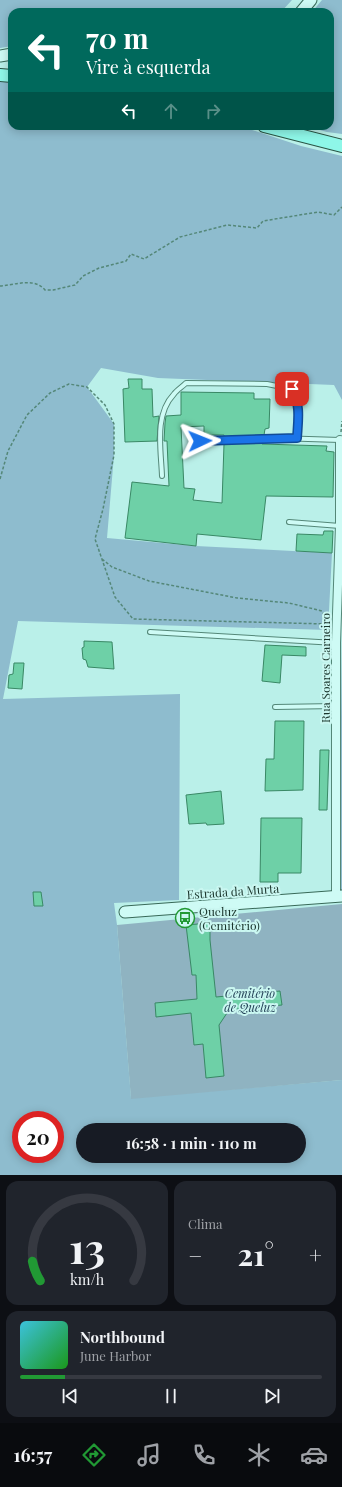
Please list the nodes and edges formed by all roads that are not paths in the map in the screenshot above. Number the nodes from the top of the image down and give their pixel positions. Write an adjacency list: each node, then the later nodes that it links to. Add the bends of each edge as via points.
1 (311, 0): 2 (street)
2 (304, 8)
3 (280, 130): 4 (main road)
4 (342, 146)
5 (297, 438): 6 (lane); 7 (lane); 8 (lane, via 299,416 297,397 292,389 267,384 186,383 173,394 164,408 161,421)
6 (340, 440): 10 (street, Rua Soares Carneiro)
7 (200, 441)
8 (162, 476)
9 (289, 522): 10 (lane)
10 (340, 526): 12 (street, Rua Soares Carneiro)
11 (150, 632): 12 (lane)
12 (336, 643): 13 (street, Rua Soares Carneiro)
13 (336, 706): 14 (lane); 15 (street, Rua Soares Carneiro)
14 (275, 707)
15 (339, 897): 16 (street, Estrada da Murta)
16 (125, 912)

